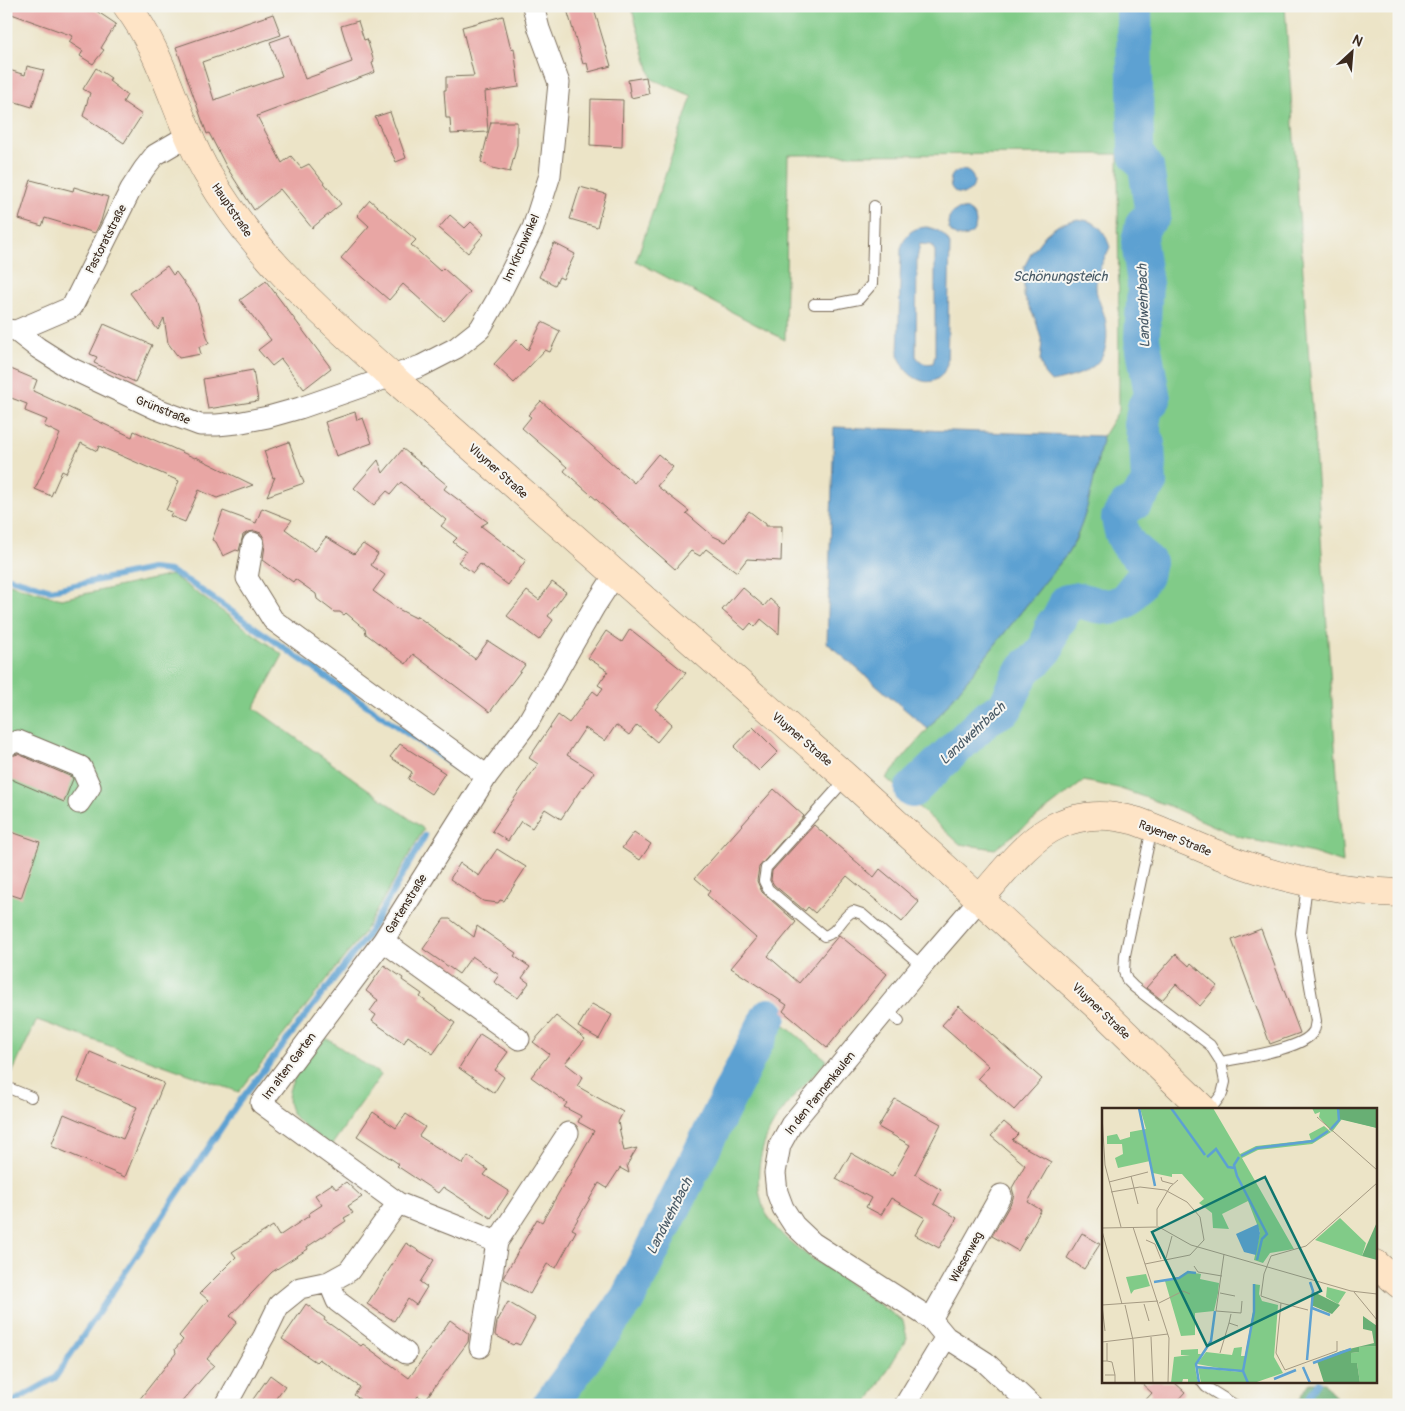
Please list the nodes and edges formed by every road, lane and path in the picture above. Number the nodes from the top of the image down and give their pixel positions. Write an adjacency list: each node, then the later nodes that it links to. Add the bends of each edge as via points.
1 (127, 6): 3 (main road, Hauptstraße, via 162,68)
2 (533, 6): 7 (street, Im Kirchwinkel, via 559,83 550,175 533,228 480,328 456,348 421,366)
3 (189, 135): 6 (street, Pastoratstraße, via 155,155 144,169 72,306); 7 (main road, Hauptstraße, via 206,172 254,242 301,293)
4 (874, 206): 5 (lane, via 872,284 858,299)
5 (814, 304)
6 (11, 331): 7 (street, Grünstraße, via 68,367 157,409 200,425 237,424 268,417)
7 (391, 376): 9 (main road, Vluyner Straße)
8 (253, 543): 11 (street, via 247,578 273,620)
9 (615, 575): 11 (street, Gartenstraße, via 528,722); 12 (main road, Vluyner Straße)
10 (6, 745): 13 (street, via 18,741 81,767 90,787)
11 (487, 776): 18 (street, Gartenstraße)
12 (847, 778): 17 (main road, Vluyner Straße); 19 (lane, via 766,868 764,880 768,889 824,936 830,935 853,911 862,914)
13 (79, 803)
14 (1152, 827): 15 (main road, Rayener Straße, via 1242,864); 17 (main road, Rayener Straße, via 1106,816 1062,823 1027,845); 21 (lane, via 1127,939 1124,972 1134,987 1210,1045)
15 (1307, 883): 16 (main road, Rayener Straße); 21 (lane, via 1301,932 1316,1021 1313,1032 1300,1043 1275,1052)
16 (1399, 893)
17 (980, 899): 19 (street, In den Pannenkaulen); 24 (main road, Vluyner Straße)
18 (383, 941): 20 (street, Gartenstraße); 28 (street, Im alten Garten, via 261,1104)
19 (922, 966): 33 (street, In den Pannenkaulen, via 893,1015 792,1125 780,1145 775,1173 783,1208 794,1225 813,1243)
20 (519, 1038)
21 (1221, 1062): 25 (lane, via 1225,1082 1222,1094)
22 (6, 1087): 23 (lane)
23 (31, 1097)
24 (1202, 1108)
25 (1212, 1108)
26 (568, 1133): 29 (street)
27 (1001, 1195): 33 (street, Wiesenweg)
28 (398, 1203): 29 (street, Im alten Garten); 31 (street, via 349,1271)
29 (497, 1242): 35 (street)
30 (1378, 1266): 32 (main road)
31 (329, 1282): 36 (street, via 338,1302); 38 (street, via 300,1288 278,1305)
32 (1399, 1284)
33 (931, 1319): 34 (street, In den Pannenkaulen)
34 (946, 1337): 39 (street); 40 (street, In den Pannenkaulen, via 985,1362)
35 (480, 1347)
36 (406, 1353)
37 (1204, 1384): 41 (lane)
38 (226, 1405)
39 (905, 1405)
40 (1031, 1405)
41 (1235, 1405)

